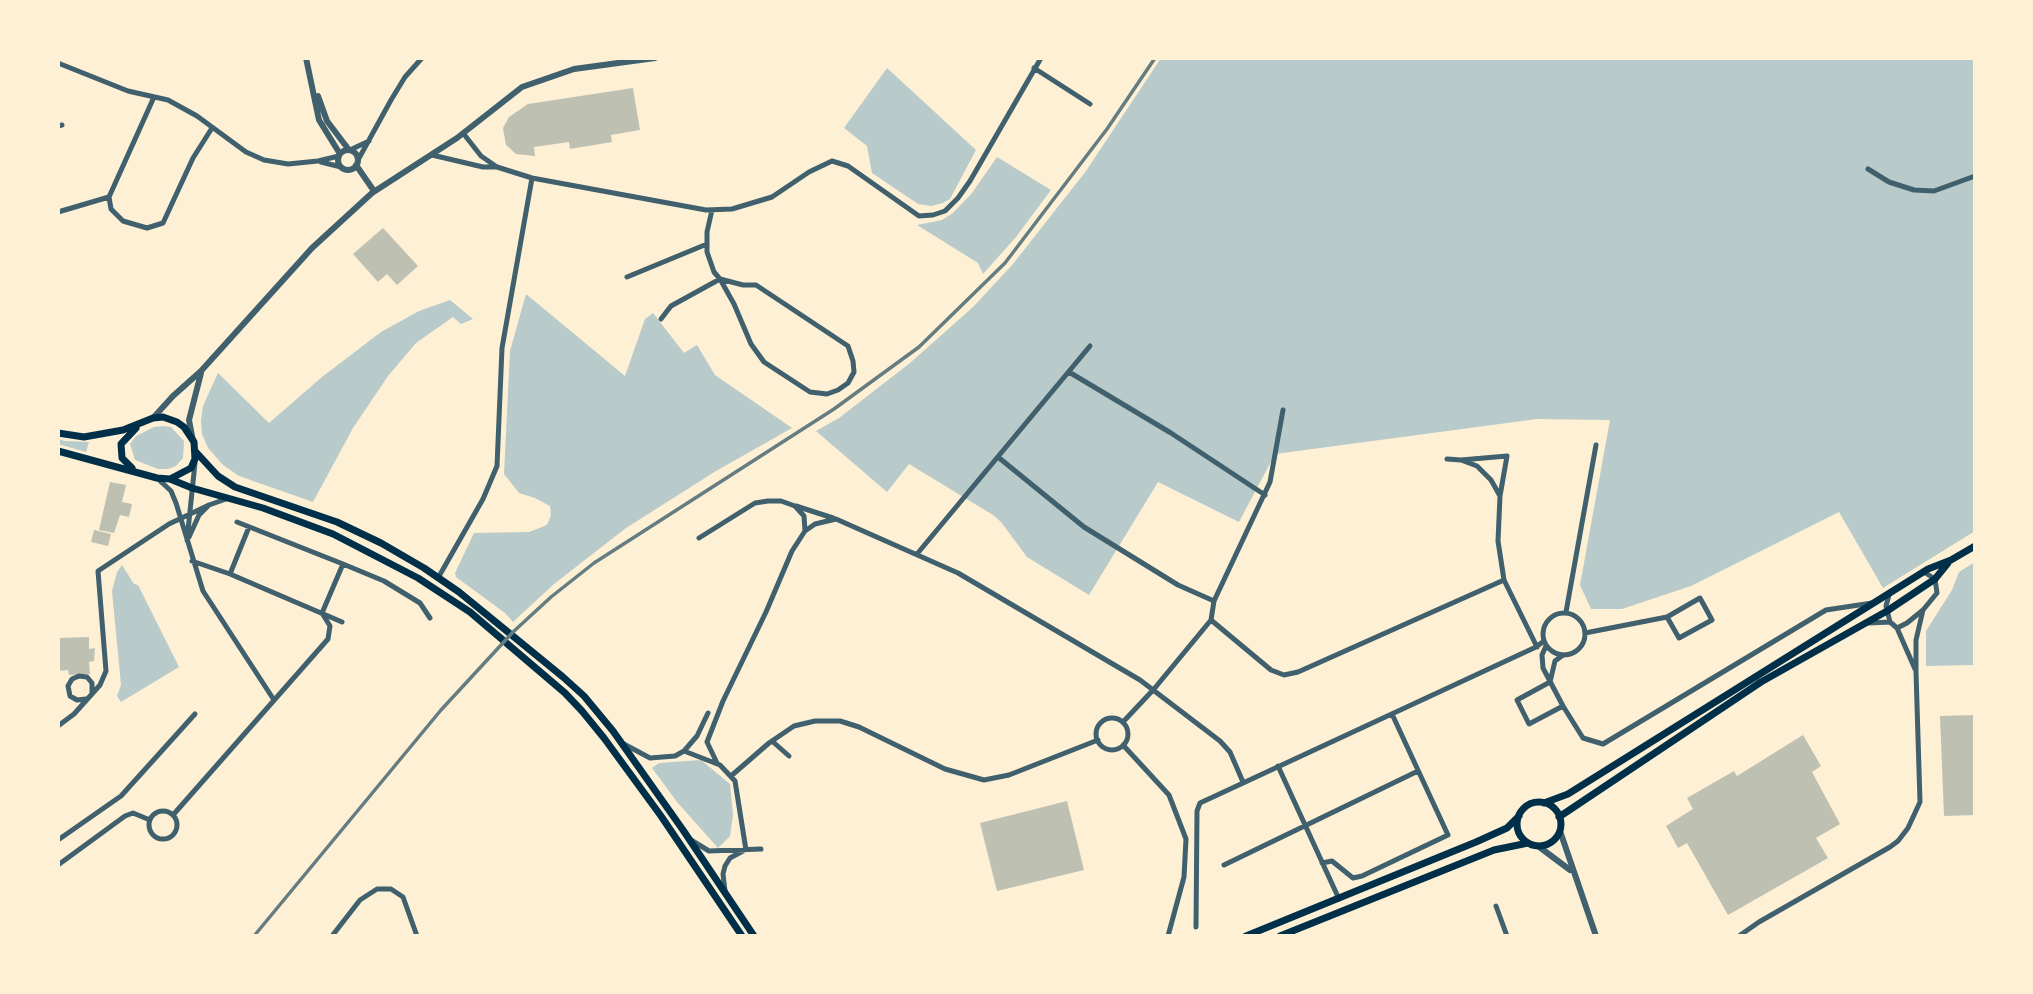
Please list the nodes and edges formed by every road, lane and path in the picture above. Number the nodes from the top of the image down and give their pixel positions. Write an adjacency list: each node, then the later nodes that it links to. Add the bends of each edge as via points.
1 (306, 58): 7 (street)
2 (422, 58): 12 (street, via 405,77)
3 (655, 58): 11 (street, via 574,69 539,80 522,87)
4 (1041, 58): 6 (street)
5 (58, 63): 8 (street)
6 (1034, 68): 9 (street); 25 (street, via 970,181 944,211 919,216 848,166 832,161 772,197)
7 (311, 78): 13 (street, via 327,121); 14 (street, via 319,120)
8 (154, 97): 10 (street, via 178,105); 24 (street)
9 (1090, 104)
10 (212, 128): 16 (street, via 264,160 288,164); 24 (street, via 163,223 147,228 123,221 111,209)
11 (463, 133): 15 (street); 19 (street, via 481,156)
12 (369, 141): 13 (street); 17 (street)
13 (349, 150): 14 (street); 17 (street, via 357,155)
14 (339, 155): 16 (street); 18 (street)
15 (432, 155): 19 (street); 23 (street)
16 (318, 161): 18 (street)
17 (357, 163): 18 (street, via 349,169); 23 (street)
18 (341, 167)
19 (497, 167): 22 (street)
20 (1868, 169): 21 (street, via 1889,183 1914,190 1934,191)
21 (1975, 176)
22 (532, 178): 25 (street); 68 (street, via 502,348 497,466 484,499)
23 (374, 191): 32 (street, via 312,248)
24 (109, 197): 26 (street)
25 (712, 210): 27 (street)
26 (58, 212)
27 (707, 244): 28 (street); 29 (street)
28 (627, 277)
29 (720, 279): 29 (street, via 764,362 810,392 827,394 848,383 854,372 848,346 756,285); 30 (street, via 671,306)
30 (661, 319)
31 (1090, 346): 33 (street)
32 (201, 371): 35 (street); 40 (street, via 190,420)
33 (1069, 372): 41 (street); 48 (street)
34 (1283, 410): 48 (street)
35 (153, 418): 36 (main road); 40 (main road, via 163,417 184,427)
36 (145, 422): 37 (main road, via 84,437); 44 (main road, via 121,444 122,458)
37 (58, 433)
38 (1596, 445): 76 (street)
39 (58, 451): 44 (main road)
40 (195, 451): 46 (main road, via 191,468); 47 (street); 68 (main road, via 236,487 337,522)
41 (998, 457): 62 (street); 72 (street, via 1084,527 1178,585)
42 (1447, 459): 43 (street)
43 (1461, 460): 49 (street, via 1477,466); 49 (street, via 1507,456)
44 (137, 471): 45 (main road)
45 (157, 478): 46 (main road); 54 (street, via 171,491)
46 (170, 479): 47 (main road)
47 (192, 488): 50 (main road); 53 (street)
48 (1265, 495): 72 (street)
49 (1500, 496): 70 (street, via 1498,541)
50 (230, 498): 51 (street); 135 (main road, via 327,531 418,578 470,612 565,693 661,816)
51 (209, 505): 53 (street); 60 (street)
52 (794, 506): 55 (street); 58 (street, via 804,516); 59 (street, via 781,501 755,503)
53 (190, 514): 54 (street); 60 (street)
54 (180, 518): 60 (street); 93 (street, via 98,570 107,665)
55 (836, 519): 58 (street); 62 (street)
56 (237, 522): 57 (street)
57 (249, 527): 65 (street); 67 (street)
58 (805, 531): 107 (street, via 707,742)
59 (699, 538)
60 (186, 543): 64 (street)
61 (1975, 545): 63 (main road)
62 (917, 554): 92 (street, via 984,586)
63 (1951, 560): 66 (main road); 69 (main road)
64 (192, 561): 67 (street); 94 (street, via 203,591)
65 (344, 564): 77 (street); 79 (street, via 420,603)
66 (1924, 572): 69 (street); 71 (main road)
67 (230, 574): 77 (street)
68 (438, 578): 103 (main road, via 584,696)
69 (1935, 579): 74 (street, via 1937,593); 75 (main road)
70 (1504, 580): 80 (street, via 1284,675 1271,670); 87 (street)
71 (1889, 595): 73 (main road); 75 (street)
72 (1214, 601): 80 (street)
73 (1879, 601): 95 (street, via 1826,610 1604,744 1584,738); 112 (main road, via 1568,794)
74 (1923, 610): 84 (street); 90 (street, via 1916,640)
75 (1887, 611): 82 (street); 83 (main road)
76 (1566, 612): 85 (street, via 1577,617); 86 (street, via 1546,621)
77 (322, 613): 81 (street); 94 (street, via 330,626 328,639)
78 (1667, 617): 78 (street, via 1679,638 1712,620 1700,598); 85 (street)
79 (430, 618)
80 (1211, 620): 92 (street)
81 (342, 622)
82 (1890, 622): 83 (street); 84 (street)
83 (1866, 623): 115 (main road, via 1761,682)
84 (1897, 628): 90 (street)
85 (1585, 633): 89 (street, via 1578,650)
86 (1545, 643): 87 (street); 88 (street); 89 (street)
87 (1536, 647): 88 (street); 98 (street)
88 (1542, 655): 91 (street)
89 (1563, 655): 91 (street, via 1555,662)
90 (1916, 672): 142 (street, via 1920,802 1908,828 1880,853)
91 (1550, 682): 95 (street); 95 (street, via 1517,700 1529,723)
92 (1154, 690): 99 (street); 111 (street, via 1220,741)
93 (90, 697): 93 (street, via 89,679 72,679 68,688 72,698); 100 (street)
94 (274, 700): 113 (street)
95 (1563, 706)
96 (708, 713): 105 (street)
97 (195, 714): 120 (street, via 121,796)
98 (1392, 714): 108 (street); 109 (street)
99 (1123, 722): 101 (street, via 1114,718 1103,721 1097,730); 104 (street, via 1128,736)
100 (58, 726)
101 (1098, 740): 102 (street, via 1009,775 984,780 945,769 840,720 794,726); 104 (street, via 1109,749)
102 (772, 741): 106 (street); 110 (street)
103 (622, 742): 105 (street, via 649,758); 119 (main road)
104 (1123, 745): 137 (street, via 1169,795 1186,839 1184,877)
105 (684, 751): 107 (street)
106 (789, 756)
107 (716, 763): 110 (street)
108 (1278, 766): 111 (street); 117 (street)
109 (1418, 771): 117 (street); 125 (street, via 1448,835 1362,876 1353,878 1332,861)
110 (731, 776): 124 (street)
111 (1243, 782): 132 (street, via 1199,803)
112 (1544, 803): 114 (main road, via 1529,805); 115 (main road)
113 (173, 815): 116 (street, via 160,811); 116 (street, via 176,829 166,838 152,834)
114 (1519, 816): 121 (main road, via 1518,830); 130 (main road, via 1507,828)
115 (1559, 817): 118 (main road)
116 (150, 820): 126 (street, via 133,813 125,816)
117 (1305, 826): 125 (street); 127 (street)
118 (1560, 831): 122 (main road, via 1551,842); 128 (street)
119 (688, 838): 124 (street, via 709,851); 129 (main road)
120 (58, 840)
121 (1528, 843): 122 (main road); 139 (main road, via 1494,850)
122 (1538, 846): 128 (street)
123 (761, 849): 124 (street)
124 (746, 850): 129 (street, via 725,866)
125 (1322, 863): 130 (street)
126 (58, 864)
127 (1224, 865)
128 (1572, 872): 141 (street)
129 (726, 894): 136 (main road)
130 (1339, 899): 138 (main road)
131 (1496, 906): 140 (street)
132 (1196, 927)
133 (332, 936): 134 (street, via 360,900 377,889 391,889 404,897)
134 (417, 936)
135 (742, 936)
136 (754, 936)
137 (1168, 936)
138 (1246, 936)
139 (1280, 936)
140 (1507, 936)
141 (1596, 936)
142 (1740, 936)

